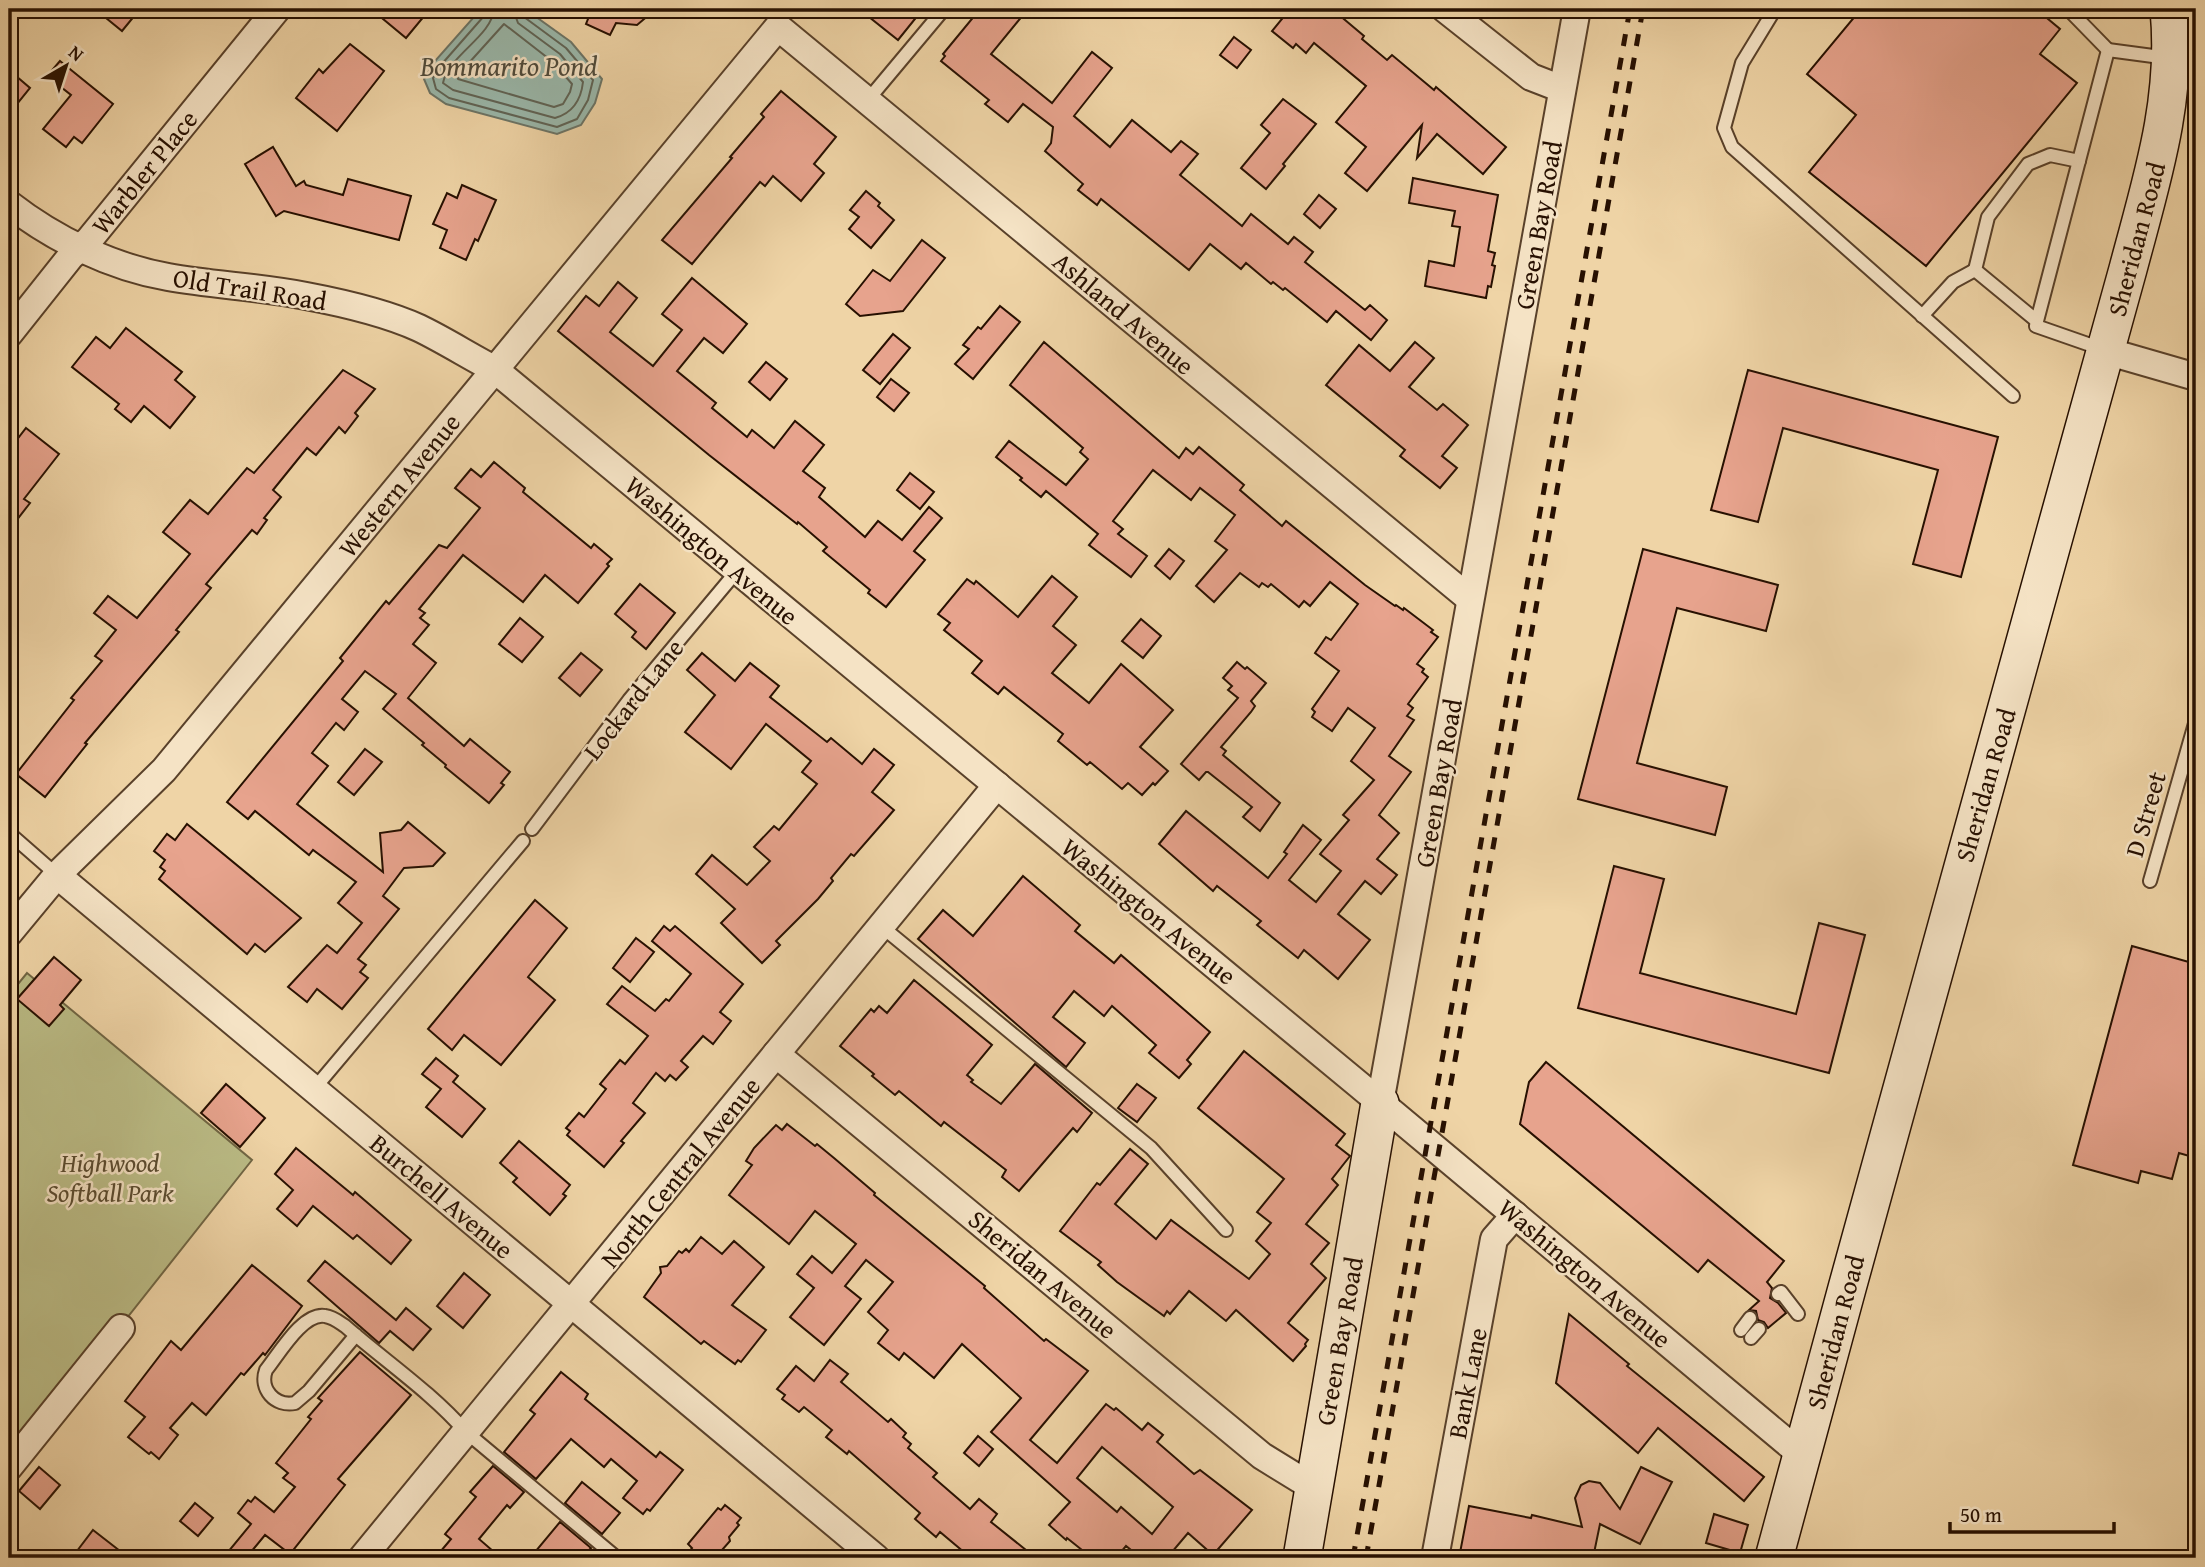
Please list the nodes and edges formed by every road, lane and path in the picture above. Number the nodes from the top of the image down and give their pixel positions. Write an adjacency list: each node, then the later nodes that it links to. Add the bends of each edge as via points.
1 (276, 9): 15 (street, Warbler Place)
2 (944, 9): 12 (lane)
3 (1445, 9): 11 (street, via 1531,77)
4 (1577, 9): 11 (street, Green Bay Road)
5 (1775, 9): 17 (lane, via 1742,63 1724,128 1732,147)
6 (2067, 9): 9 (lane)
7 (2169, 9): 10 (main road, Sheridan Road)
8 (778, 27): 12 (street, Ashland Avenue); 21 (street, Western Avenue)
9 (2108, 50): 10 (lane); 13 (lane)
10 (2171, 58): 20 (main road, Sheridan Road, via 2162,140)
11 (1562, 89): 25 (street, Green Bay Road)
12 (867, 101): 25 (street, Ashland Avenue)
13 (2079, 161): 16 (lane, via 2050,155 2028,164 1988,217); 18 (lane)
14 (9, 204): 15 (street, Old Trail Road)
15 (80, 248): 19 (street, Warbler Place); 21 (street, Old Trail Road, via 166,277 306,296 381,314 419,328)
16 (1975, 270): 17 (lane, via 1953,282); 18 (lane)
17 (1922, 316): 23 (lane)
18 (2037, 321): 20 (lane, via 2036,326)
19 (9, 334)
20 (2106, 351): 22 (street); 48 (main road, Sheridan Road)
21 (494, 369): 24 (street, Washington Avenue); 31 (street, Western Avenue, via 164,770)
22 (2196, 377)
23 (2013, 396)
24 (737, 571): 27 (street, Washington Avenue); 28 (lane, Lockard Lane, via 629,700)
25 (1470, 599): 37 (street, Green Bay Road)
26 (2196, 720): 32 (lane, D Street)
27 (997, 785): 33 (street, North Central Avenue); 37 (street, Washington Avenue)
28 (533, 829)
29 (9, 833): 31 (lane, Burchell Avenue)
30 (523, 841): 36 (lane)
31 (57, 875): 34 (street, Western Avenue); 36 (street, Burchell Avenue)
32 (2150, 881)
33 (881, 926): 35 (street, North Central Avenue); 39 (lane, via 1151,1148)
34 (9, 933)
35 (776, 1054): 41 (street, North Central Avenue); 50 (street, Sheridan Avenue, via 1262,1456)
36 (314, 1089): 41 (street, Burchell Avenue)
37 (1380, 1103): 38 (street, Washington Avenue); 50 (main road, Green Bay Road)
38 (1515, 1215): 48 (street, Washington Avenue); 55 (street, Bank Lane, via 1493,1243)
39 (1226, 1230)
40 (1778, 1294): 42 (lane, via 1781,1292)
41 (571, 1304): 47 (street, North Central Avenue); 53 (street, Burchell Avenue)
42 (1798, 1314)
43 (1750, 1318): 45 (lane)
44 (121, 1328): 49 (street)
45 (1750, 1332)
46 (356, 1335): 46 (lane, via 324,1315 305,1321 266,1370 266,1388 281,1403 295,1403); 47 (lane)
47 (466, 1433): 51 (street, North Central Avenue); 52 (lane)
48 (1802, 1455): 56 (main road, Sheridan Road)
49 (9, 1467)
50 (1314, 1488): 54 (main road, Green Bay Road)
51 (362, 1558)
52 (617, 1558)
53 (876, 1558)
54 (1302, 1558)
55 (1435, 1558)
56 (1774, 1558)

